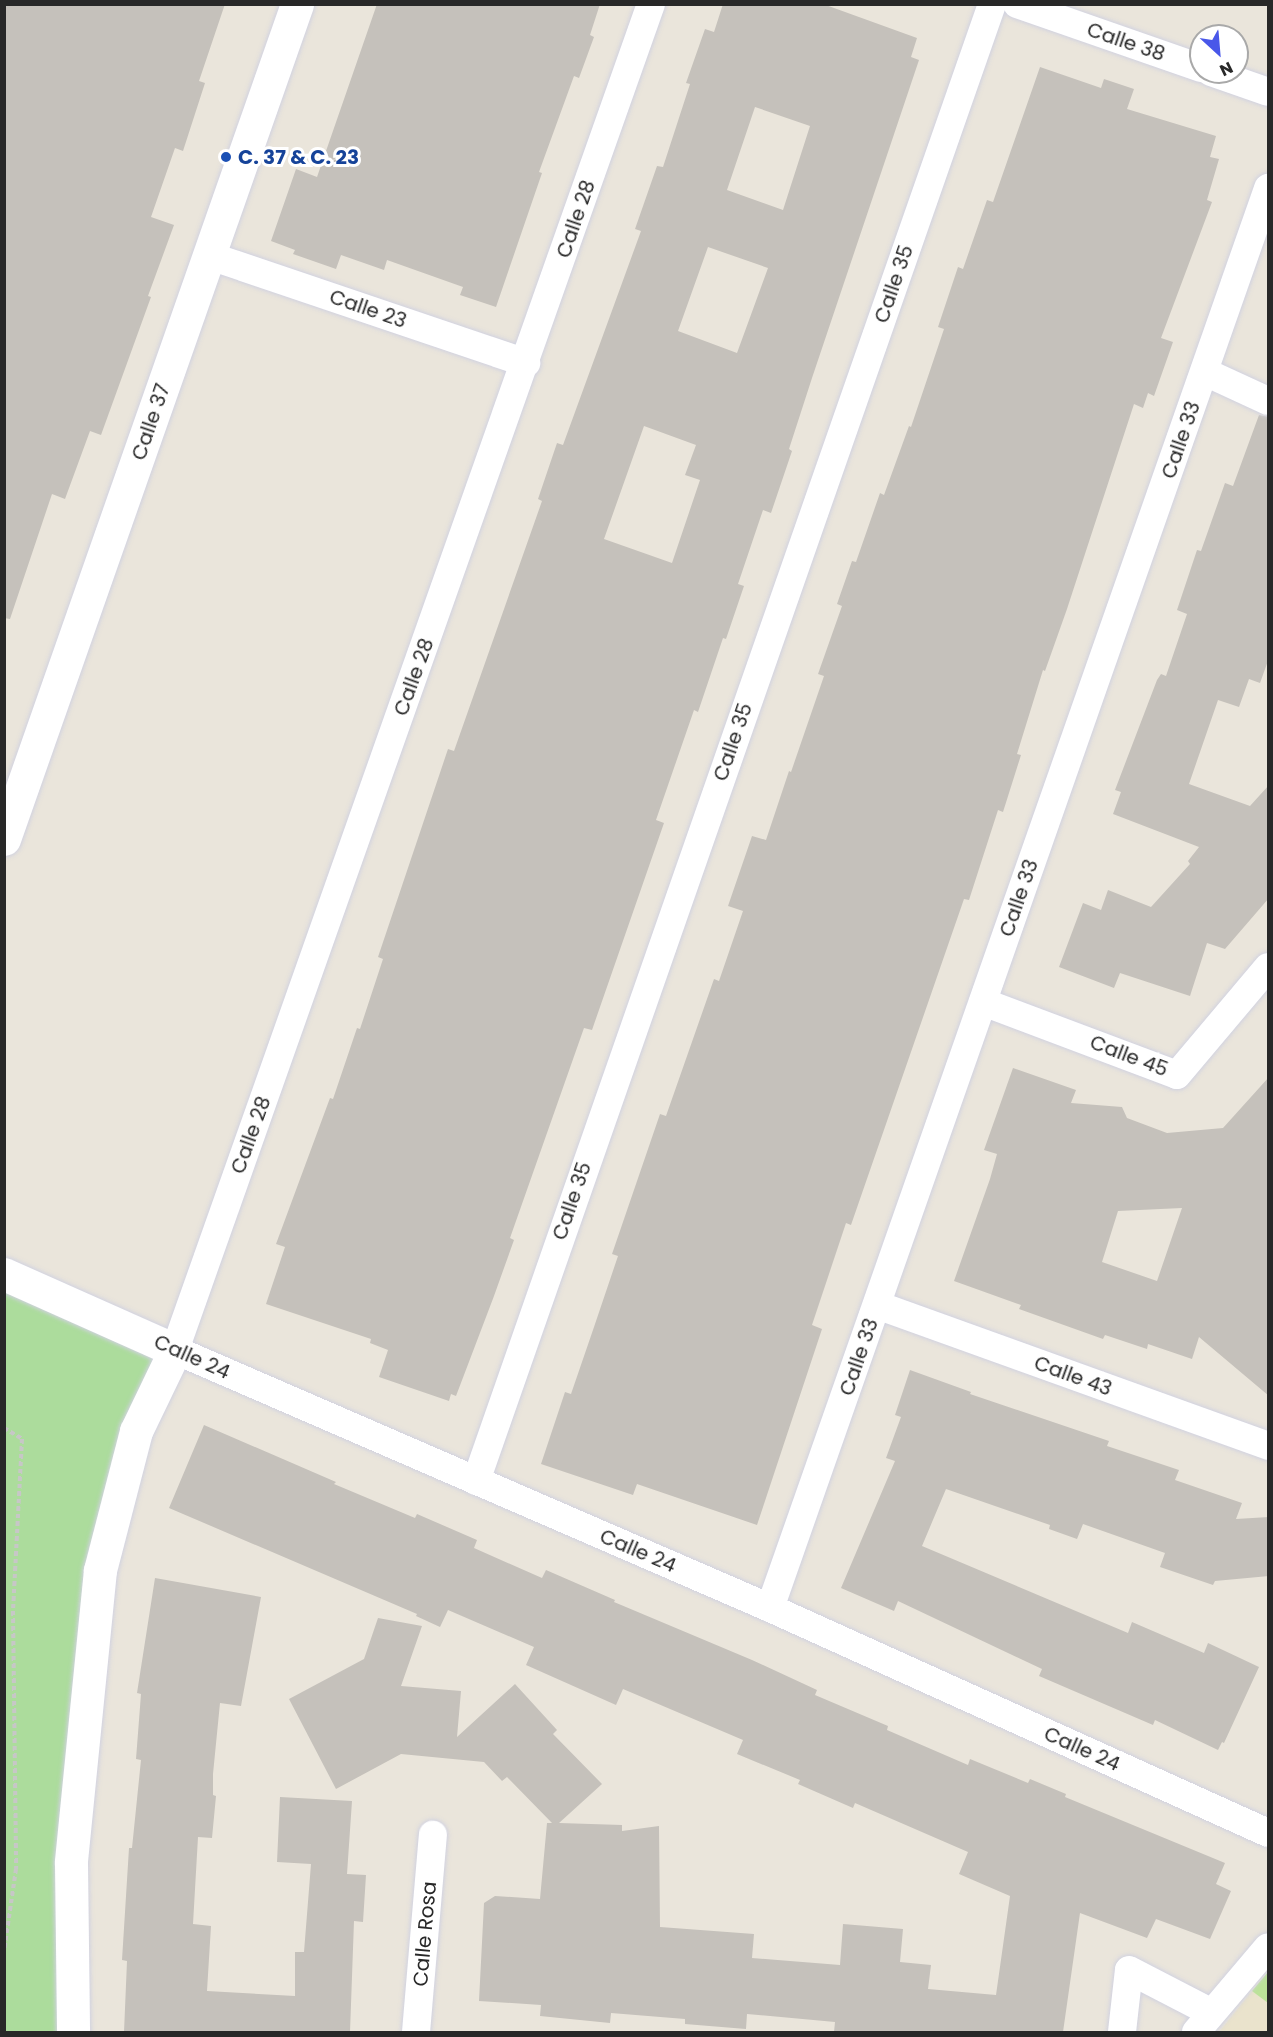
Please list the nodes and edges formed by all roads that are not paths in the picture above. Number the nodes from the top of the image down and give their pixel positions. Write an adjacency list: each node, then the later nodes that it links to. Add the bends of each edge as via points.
1 (297, 4): 9 (street, Calle 37)
2 (651, 4): 10 (street, Calle 28)
3 (992, 4): 20 (street, Calle 35)
4 (1017, 4): 5 (street, Calle 38)
5 (1189, 64)
6 (1246, 84): 7 (street)
7 (1269, 92)
8 (1269, 188): 11 (street, Calle 33)
9 (210, 256): 10 (street, Calle 23); 13 (street, Calle 37)
10 (526, 363): 18 (street, Calle 28)
11 (1204, 372): 12 (street); 15 (street, Calle 33)
12 (1269, 401)
13 (4, 839)
14 (1269, 967): 15 (street, Calle 45, via 1177,1075)
15 (983, 1002): 17 (street, Calle 33)
16 (4, 1274): 18 (street, Calle 24)
17 (877, 1305): 19 (street, Calle 43); 21 (street, Calle 33)
18 (175, 1350): 20 (street, Calle 24); 26 (street, via 136,1431 100,1570 71,1863)
19 (1269, 1446)
20 (476, 1481): 21 (street, Calle 24)
21 (770, 1608): 22 (street, Calle 24)
22 (1269, 1833)
23 (433, 1835): 27 (street, Calle Rosa)
24 (1269, 1947): 25 (street)
25 (1204, 2023): 28 (street, via 1129,1970)
26 (73, 2032)
27 (416, 2032)
28 (1122, 2032)

